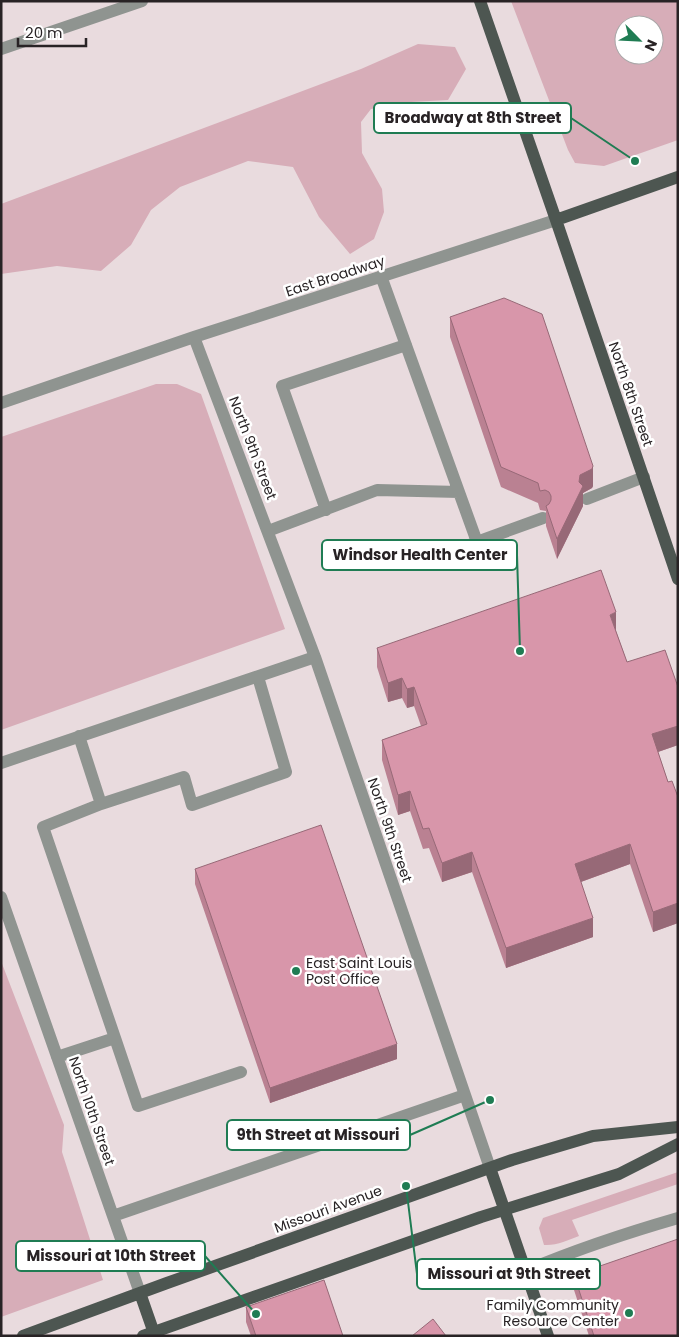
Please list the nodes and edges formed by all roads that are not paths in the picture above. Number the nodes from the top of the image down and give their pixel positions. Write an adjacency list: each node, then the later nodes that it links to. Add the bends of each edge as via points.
1 (142, 1): 3 (street)
2 (480, 1): 5 (main road, North 8th Street)
3 (1, 49)
4 (678, 177): 5 (main road, East Broadway)
5 (556, 220): 6 (street, East Broadway); 10 (main road, North 8th Street)
6 (381, 276): 7 (street, East Broadway); 8 (street)
7 (194, 337): 9 (street, East Broadway); 15 (street, North 9th Street)
8 (406, 345): 11 (street); 13 (street, via 282,386)
9 (1, 403)
10 (644, 478): 12 (street); 18 (main road, North 8th Street)
11 (459, 492): 13 (street, via 378,490); 16 (street)
12 (587, 499)
13 (326, 510): 15 (street)
14 (543, 518): 16 (street)
15 (268, 531): 19 (street, North 9th Street)
16 (477, 542): 17 (street)
17 (420, 564)
18 (678, 579)
19 (316, 658): 20 (street); 28 (street, North 9th Street)
20 (258, 677): 21 (street); 23 (street, via 286,772 192,805 184,777)
21 (79, 736): 22 (street); 23 (street)
22 (1, 763)
23 (101, 804): 25 (street, via 43,827)
24 (1, 897): 26 (street, North 10th Street)
25 (115, 1038): 26 (street); 27 (street, via 138,1106)
26 (57, 1057): 33 (street, North 10th Street)
27 (241, 1072)
28 (465, 1095): 31 (street, North 9th Street); 33 (street)
29 (678, 1127): 31 (main road, Missouri Avenue, via 593,1136)
30 (678, 1144): 32 (main road, via 619,1174)
31 (490, 1168): 32 (main road, North 9th Street); 36 (main road, Missouri Avenue)
32 (504, 1210): 35 (main road, North 9th Street); 37 (main road)
33 (113, 1216): 36 (street, North 10th Street)
34 (678, 1218): 35 (street, via 609,1239)
35 (525, 1271): 39 (main road, North 9th Street)
36 (140, 1293): 37 (main road, North 10th Street); 38 (main road, Missouri Avenue)
37 (151, 1335)
38 (23, 1336)
39 (548, 1336)

